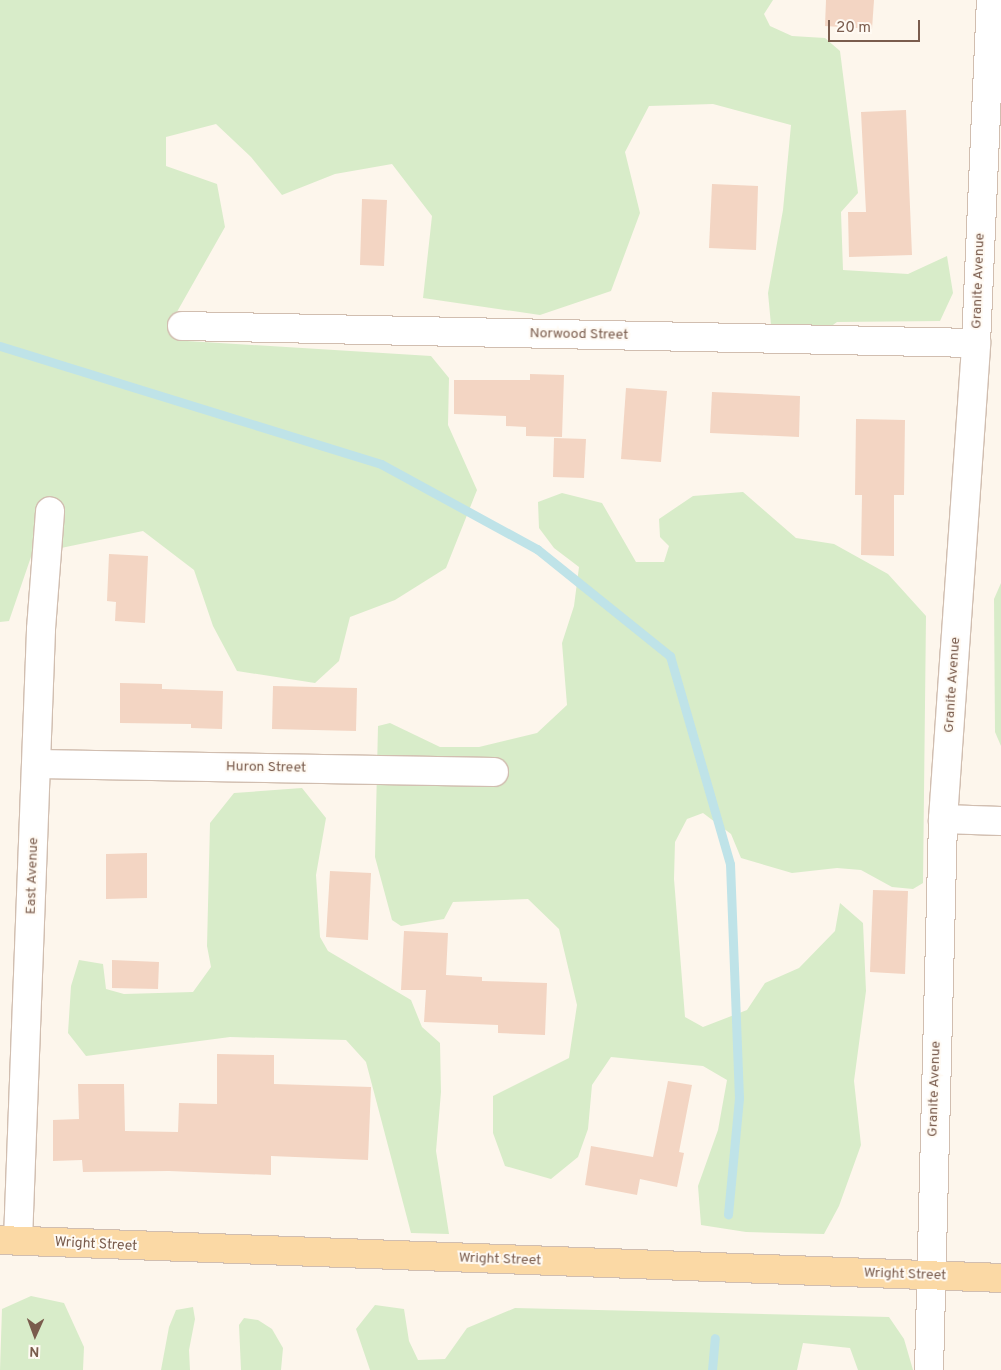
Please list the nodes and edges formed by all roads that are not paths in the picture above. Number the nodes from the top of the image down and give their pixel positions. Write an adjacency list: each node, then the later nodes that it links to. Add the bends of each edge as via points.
1 (991, 0): 3 (street, Granite Avenue)
2 (182, 326): 3 (street, Norwood Street)
3 (976, 343): 7 (street, Granite Avenue)
4 (50, 511): 5 (street, East Avenue, via 40,629)
5 (38, 764): 6 (street, Huron Street); 9 (street, East Avenue)
6 (494, 772)
7 (944, 819): 8 (street); 10 (street, Granite Avenue)
8 (1001, 821)
9 (9, 1240): 10 (main road, Wright Street)
10 (929, 1275): 11 (main road, Wright Street); 12 (street, Granite Avenue)
11 (1001, 1278)
12 (929, 1370)

